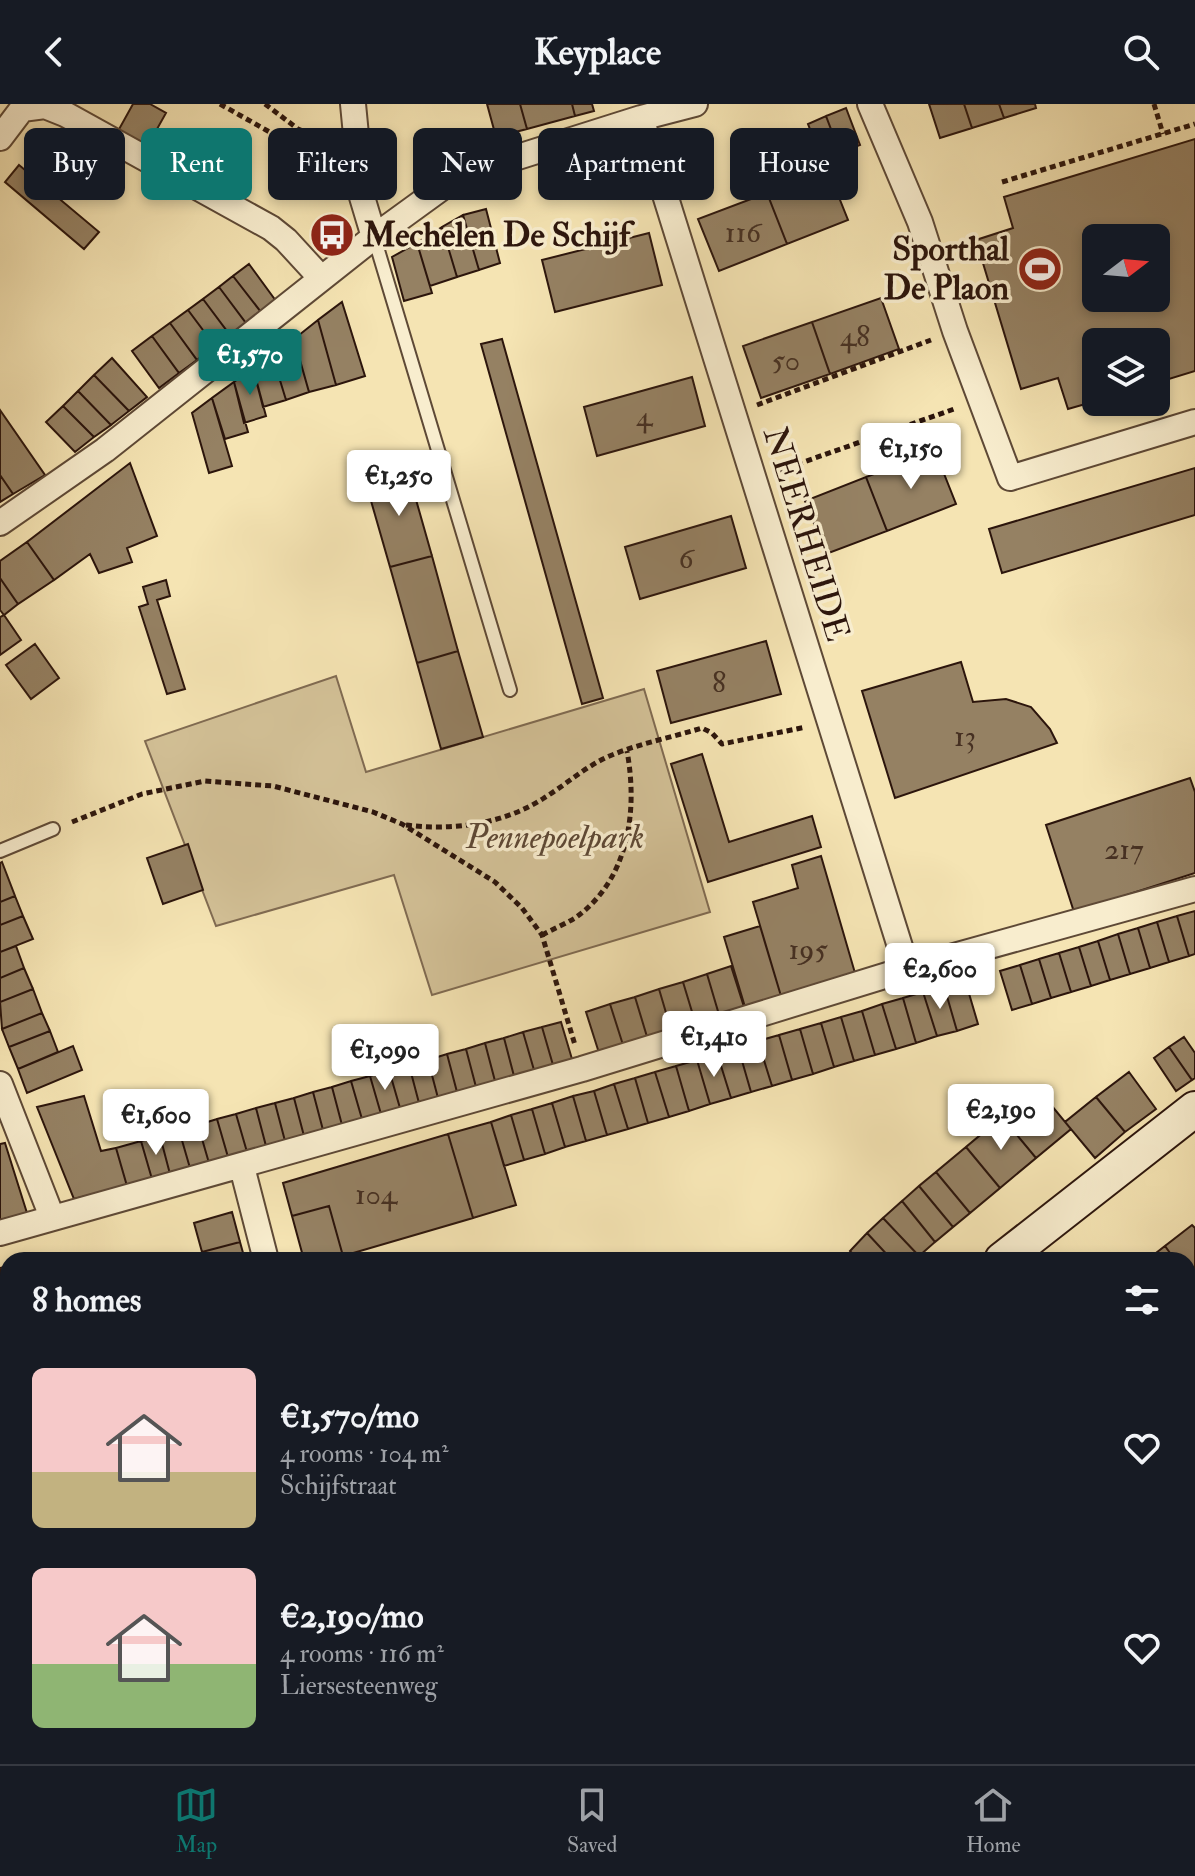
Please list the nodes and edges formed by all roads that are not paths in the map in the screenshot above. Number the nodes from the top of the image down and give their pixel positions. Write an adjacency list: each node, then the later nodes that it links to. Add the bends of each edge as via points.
1 (353, 104): 6 (street, via 362,197)
2 (695, 104): 4 (street)
3 (870, 104): 8 (street, via 920,222 1010,478)
4 (641, 118): 6 (street, via 458,176); 14 (street, NEERHEIDE)
5 (0, 138): 7 (street, via 22,109 45,106 65,114 271,228)
6 (374, 237): 7 (street); 10 (lane)
7 (321, 278): 9 (street, via 105,450)
8 (1195, 422)
9 (0, 523)
10 (510, 690)
11 (53, 829): 12 (lane)
12 (0, 851)
13 (1195, 889): 14 (street)
14 (907, 969): 17 (street)
15 (0, 1084): 18 (street)
16 (1195, 1109): 21 (main road)
17 (242, 1167): 18 (street); 20 (street)
18 (52, 1217): 19 (street)
19 (0, 1233)
20 (264, 1252)
21 (1012, 1252)

